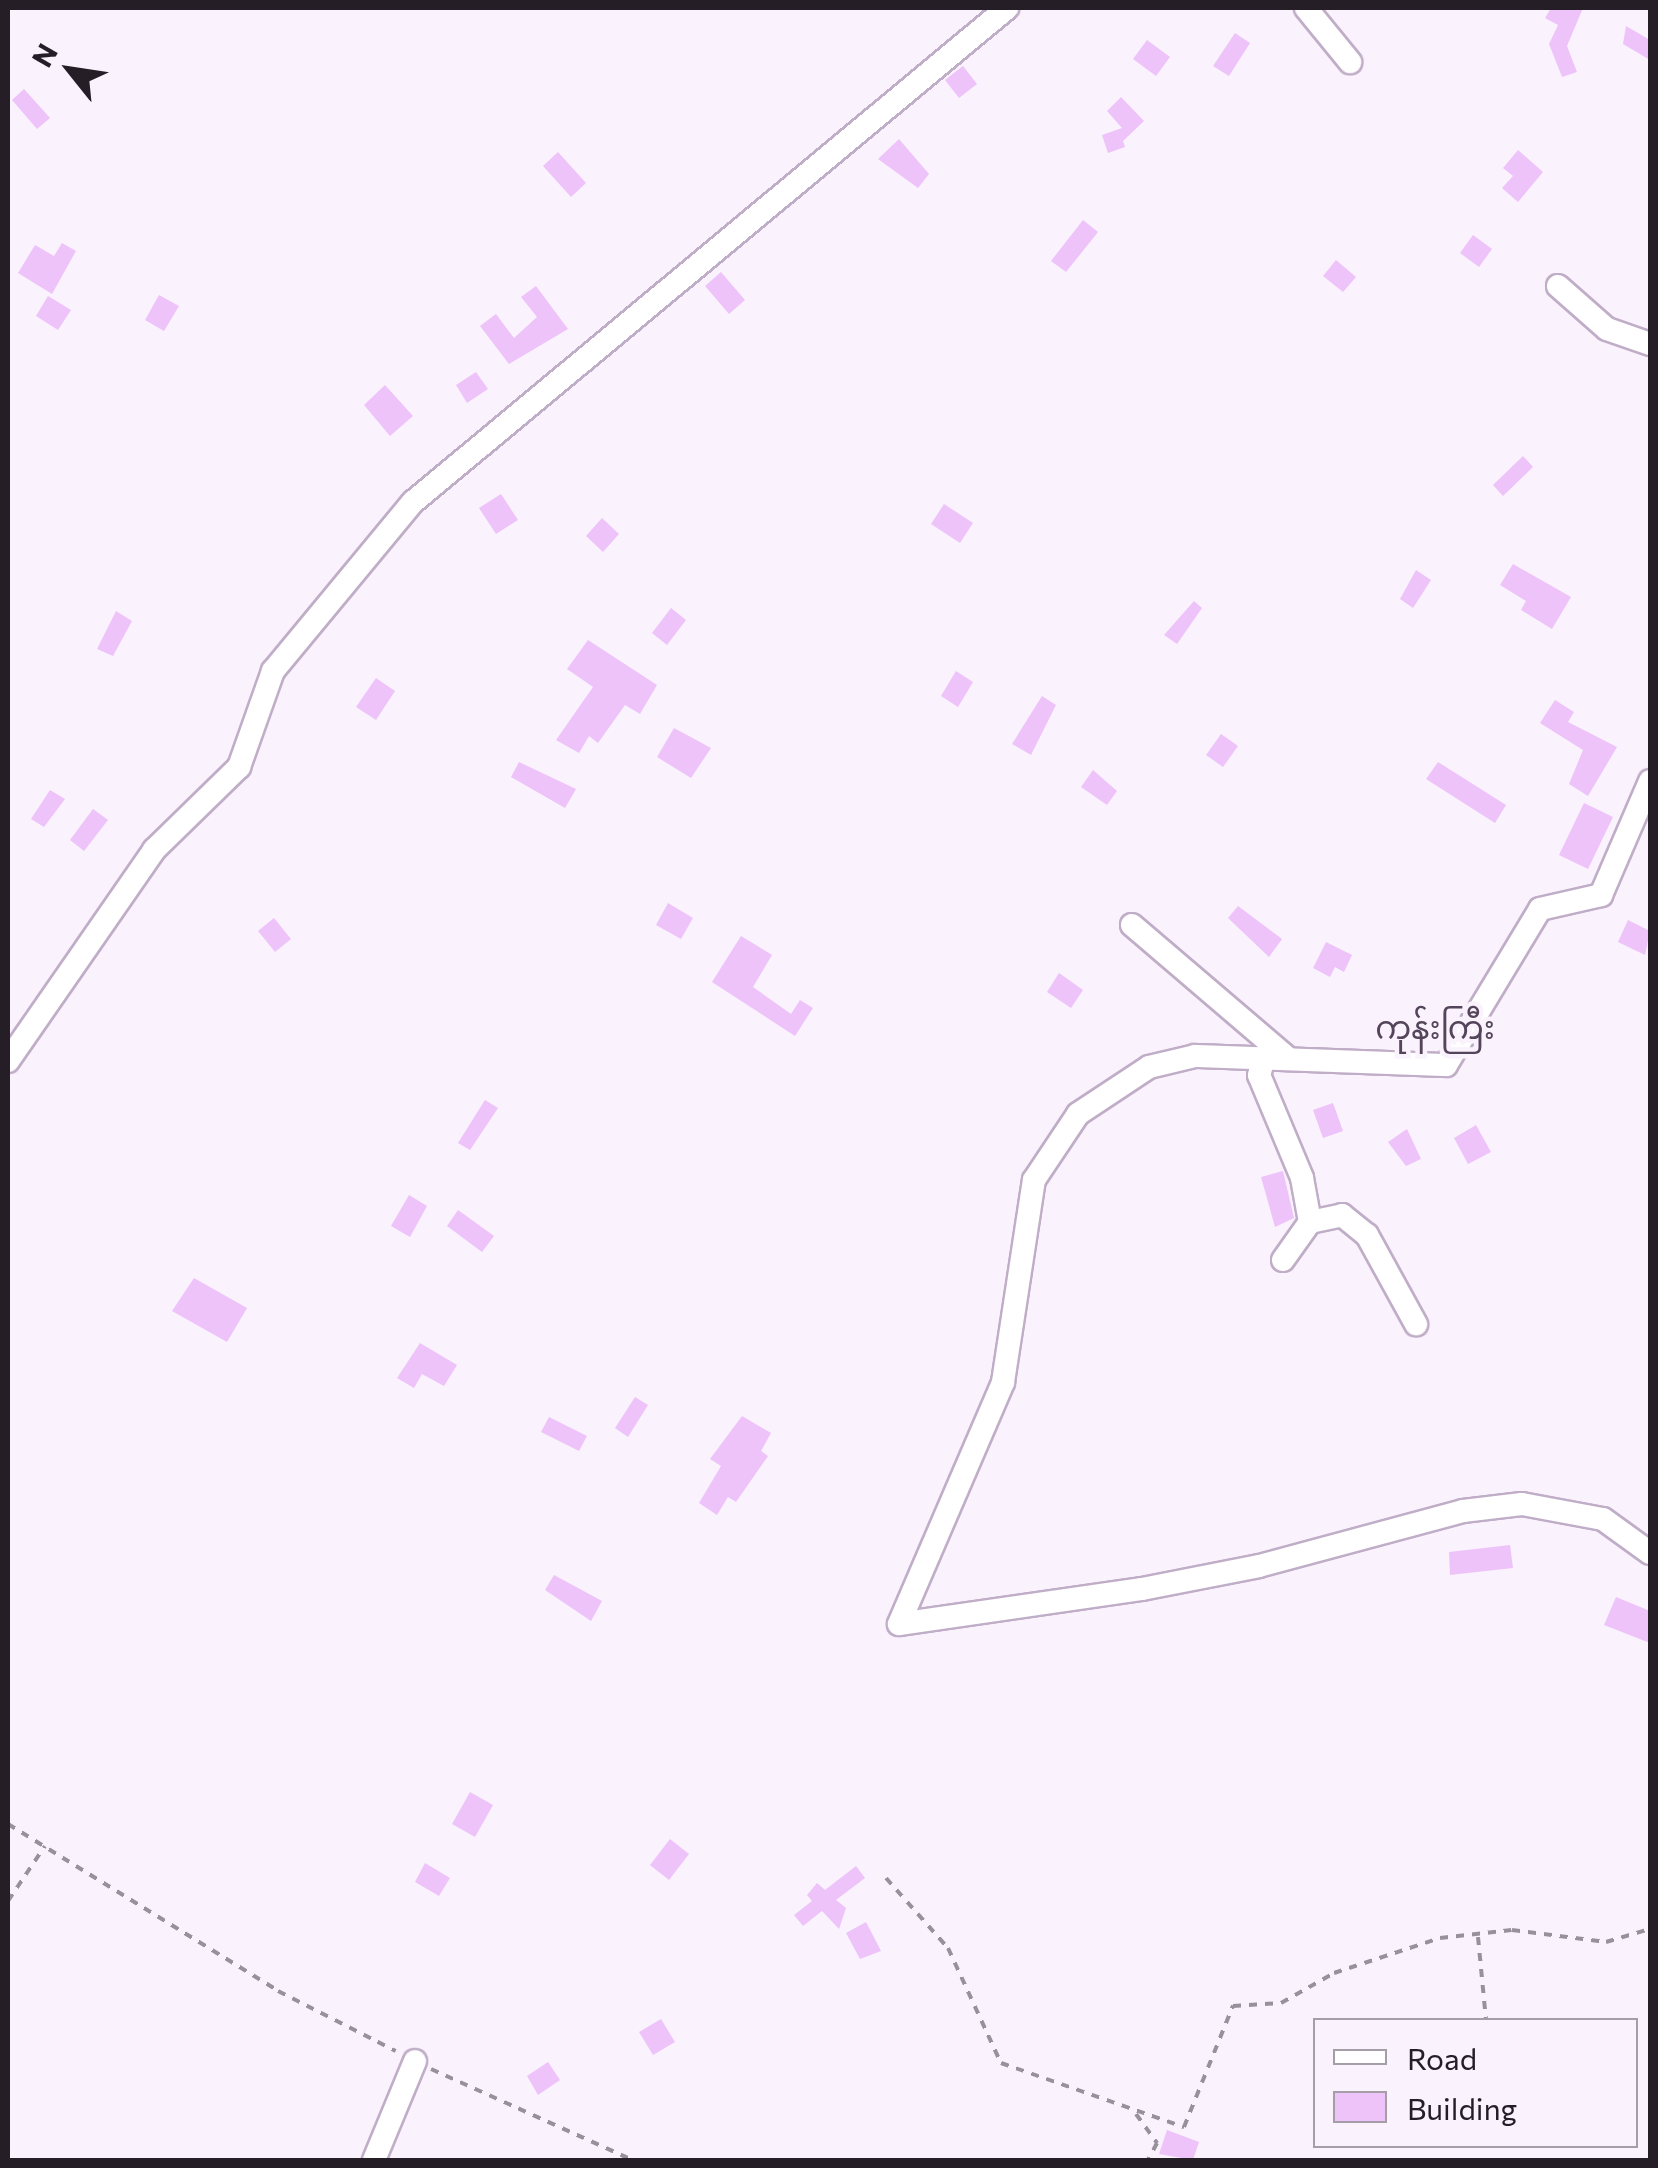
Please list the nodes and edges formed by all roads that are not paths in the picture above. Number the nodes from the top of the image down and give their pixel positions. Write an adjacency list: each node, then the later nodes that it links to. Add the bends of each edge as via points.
1 (1007, 8): 10 (street, via 413,502 274,670 239,767 154,850)
2 (1306, 8): 3 (street)
3 (1350, 62)
4 (1558, 286): 5 (street, via 1607,330)
5 (1650, 344)
6 (1650, 780): 9 (street, via 1601,894 1540,909 1446,1065)
7 (1132, 925): 9 (street)
8 (1264, 1058): 9 (street); 11 (street, via 1259,1075 1302,1178); 14 (street, via 1195,1056 1149,1067 1078,1114 1034,1180 1003,1382 899,1624 1142,1589 1259,1566 1463,1510 1522,1504 1602,1519)
9 (1289, 1059)
10 (8, 1061)
11 (1310, 1222): 12 (street); 13 (street, via 1342,1216 1358,1223)
12 (1283, 1260)
13 (1416, 1324)
14 (1650, 1553)
15 (415, 2062): 16 (street)
16 (374, 2160)

